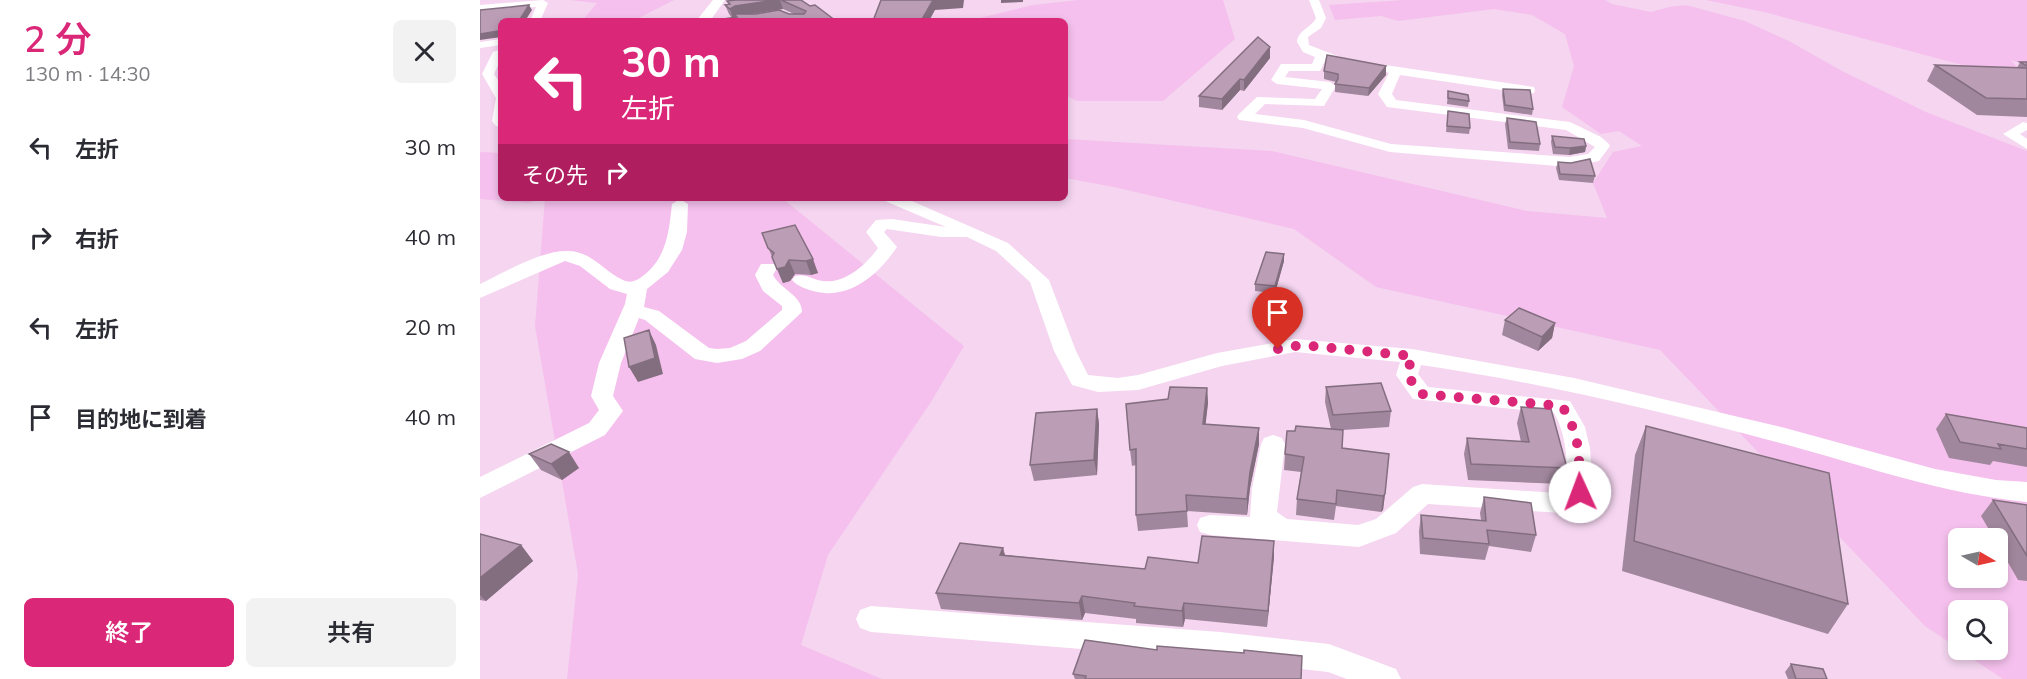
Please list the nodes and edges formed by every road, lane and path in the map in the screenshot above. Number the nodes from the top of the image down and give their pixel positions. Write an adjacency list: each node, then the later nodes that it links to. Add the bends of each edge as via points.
1 (1314, 0): 11 (street, via 1321,18 1302,40 1306,50)
2 (722, 1): 5 (street)
3 (480, 8): 4 (street, via 543,3)
4 (536, 18)
5 (706, 18)
6 (480, 45): 7 (street)
7 (498, 46)
8 (498, 46): 10 (street)
9 (498, 50): 16 (street, via 488,74)
10 (480, 54)
11 (1322, 55): 12 (street); 14 (street, via 1316,68 1285,67 1277,80 1330,86 1319,103 1262,100 1244,117 1304,124 1400,149 1569,162 1592,159 1602,149 1596,140 1570,126 1392,104 1385,94)
12 (1350, 61)
13 (1368, 65): 14 (street)
14 (1396, 71): 15 (street)
15 (1529, 90)
16 (498, 92)
17 (2024, 126): 18 (street, via 2010,134)
18 (2027, 145)
19 (898, 201): 21 (street)
20 (680, 204): 24 (street, via 677,240 671,252 660,272)
21 (972, 232): 23 (street, via 945,233 882,224 874,231 888,247 872,270 851,282 820,287); 27 (street, via 1002,247 1039,280 1080,380 1096,386 1160,379 1233,356 1301,345)
22 (768, 268): 26 (street, via 764,275 770,286 792,304 792,312 753,346 734,354 704,354 652,315)
23 (802, 280)
24 (638, 286): 25 (street, via 618,286 586,261 566,256); 26 (street)
25 (480, 292)
26 (632, 311): 29 (street, via 610,363 602,396 611,411 597,429)
27 (1412, 356): 30 (street, via 1552,379 1944,480 1997,491); 32 (street, via 1407,375 1421,394 1562,406 1574,425 1580,492 1561,502 1422,494 1386,526 1359,536)
28 (1273, 444): 32 (street, via 1263,516)
29 (480, 488)
30 (2027, 492)
31 (1210, 525): 32 (street)
32 (1281, 529)
33 (871, 619): 34 (street, via 1329,658)
34 (1385, 679)

